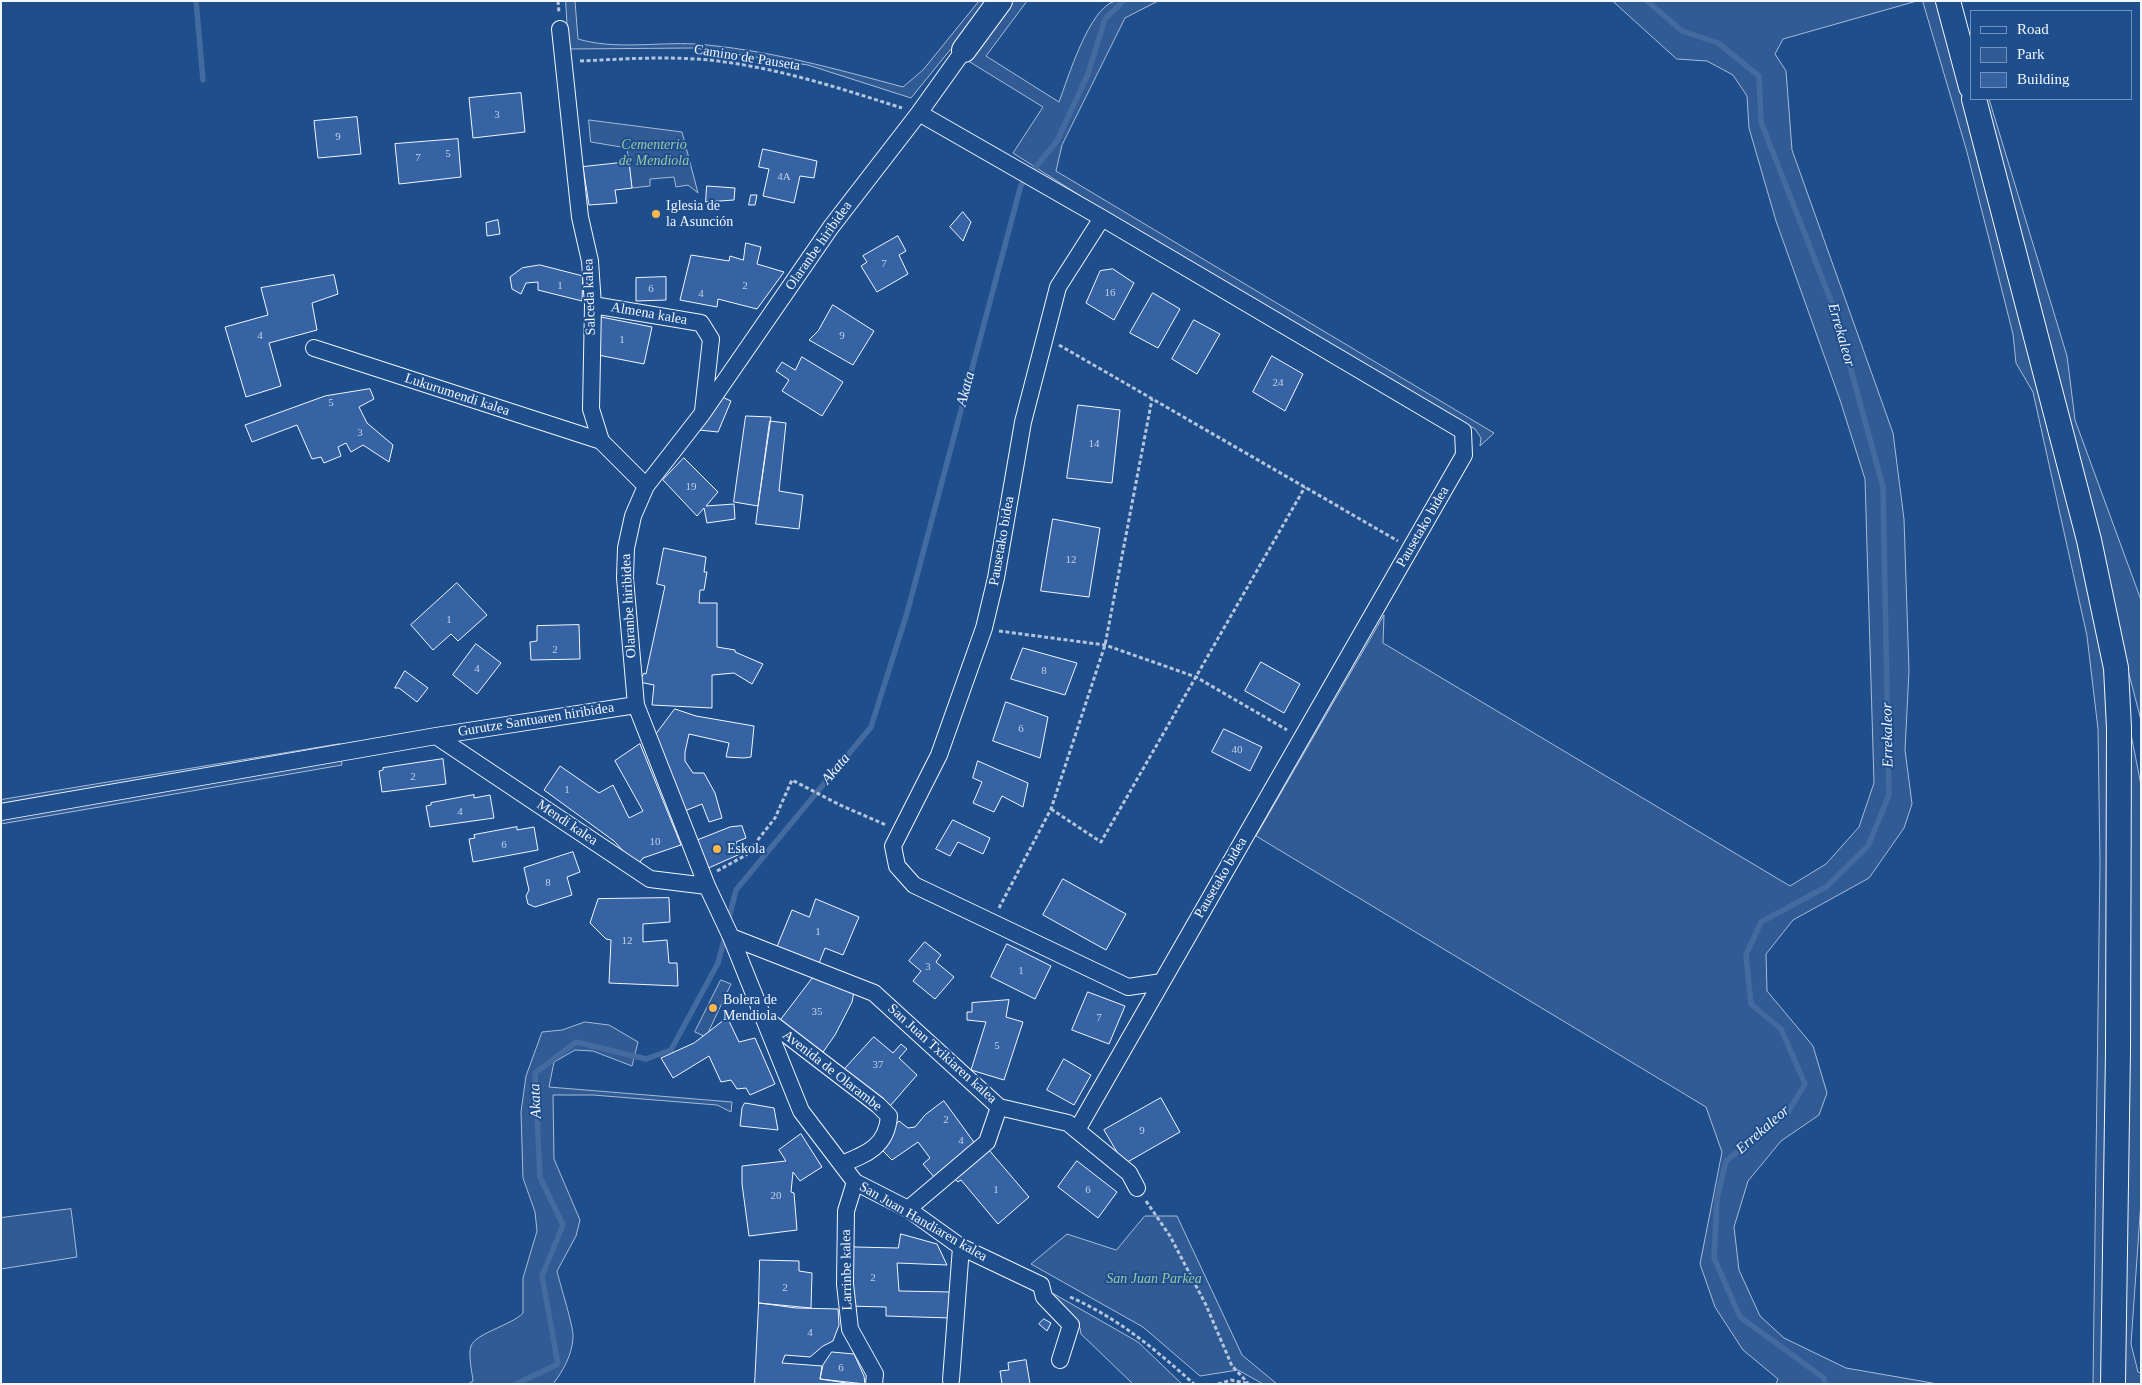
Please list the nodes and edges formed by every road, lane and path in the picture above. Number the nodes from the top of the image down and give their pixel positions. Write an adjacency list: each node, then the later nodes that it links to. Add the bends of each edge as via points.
1 (1000, 1): 4 (street)
2 (1948, 1): 6 (street)
3 (560, 29): 5 (street, Salceda kalea)
4 (964, 50): 8 (street, Olaranbe hiribidea)
5 (565, 61): 8 (path, Camino de Pauseta, via 710,60 835,86); 10 (street, Salceda kalea, via 580,217 590,260)
6 (1970, 84)
7 (1974, 100): 47 (street, via 2089,540 2116,668 2119,728)
8 (919, 113): 9 (street, Pausetako bidea); 14 (street, Olaranbe hiribidea, via 831,227)
9 (1102, 218): 11 (street, Pausetako bidea, via 1058,287); 18 (street, Pausetako bidea, via 1463,431 1464,455)
10 (593, 305): 14 (street, Almena kalea, via 701,323 711,339); 15 (street, Salceda kalea, via 591,409)
11 (1045, 337): 13 (path); 19 (street, Pausetako bidea, via 1023,422)
12 (314, 348): 15 (street, Lukurumendi kalea)
13 (1152, 399): 17 (path); 20 (path)
14 (702, 414): 16 (street, Olaranbe hiribidea)
15 (600, 441): 16 (street, Salceda kalea)
16 (646, 486): 22 (street, Olaranbe hiribidea, via 633,516 624,578)
17 (1305, 488): 18 (path); 21 (path)
18 (1410, 548): 24 (street, Pausetako bidea)
19 (984, 628): 20 (path); 27 (street, Pausetako bidea, via 940,755)
20 (1105, 645): 21 (path); 25 (path)
21 (1196, 677): 24 (path); 25 (path, via 1101,842)
22 (636, 705): 23 (street, Gurutze Santuaren hiribidea); 28 (street, Olaranbe hiribidea)
23 (436, 736): 26 (street, Gurutze Santuaren hiribidea); 28 (street, Mendi kalea, via 650,879)
24 (1302, 738): 31 (street, Pausetako bidea)
25 (1051, 809): 29 (path)
26 (1, 812)
27 (900, 831): 28 (path, via 792,780 775,818 746,855); 29 (street, Pausetako bidea, via 893,846 897,866 914,885)
28 (705, 882): 30 (street, Olaranbe hiribidea)
29 (991, 922): 31 (street, Pausetako bidea, via 1128,987)
30 (731, 937): 32 (street, Olaranbe hiribidea); 33 (street, San Juan Txikiaren kalea, via 874,993)
31 (1162, 982): 34 (street, Pausetako bidea)
32 (764, 1018): 35 (street, Olaranbe hiribidea, via 801,1111); 35 (street, Avenida de Olarambe, via 889,1116 888,1129 870,1152)
33 (999, 1107): 34 (street, San Juan Txikiaren kalea, via 1068,1123); 38 (street, via 988,1142)
34 (1077, 1130): 37 (street, San Juan Txikiaren kalea, via 1129,1173)
35 (842, 1164): 36 (street, San Juan Handiaren kalea)
36 (855, 1182): 38 (street, San Juan Handiaren kalea); 44 (street, Larrinbe kalea, via 846,1212 845,1284 850,1329 875,1374)
37 (1137, 1188): 43 (path, via 1175,1244 1232,1366)
38 (908, 1209): 39 (street, San Juan Handiaren kalea)
39 (961, 1248): 40 (street, San Juan Handiaren kalea); 42 (street)
40 (1041, 1285): 41 (street, via 1044,1297 1071,1325); 45 (path, via 1093,1307 1146,1342)
41 (1060, 1360)
42 (951, 1380)
43 (1249, 1383): 46 (path, via 1231,1380)
44 (874, 1384)
45 (1194, 1384)
46 (1218, 1384)
47 (2114, 1384)

